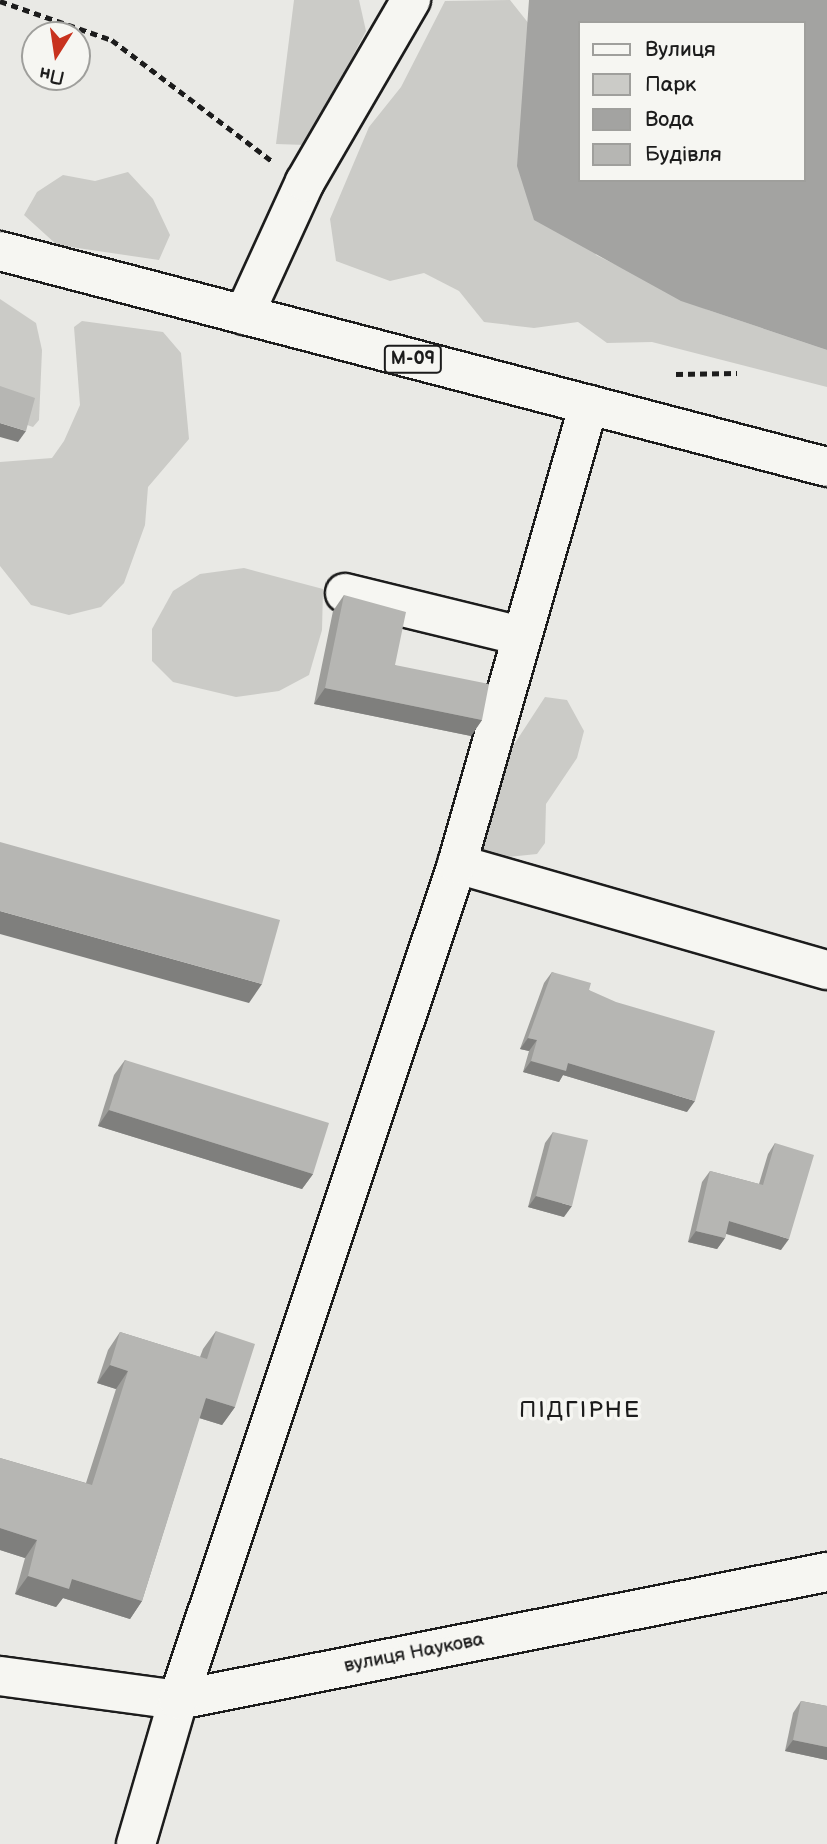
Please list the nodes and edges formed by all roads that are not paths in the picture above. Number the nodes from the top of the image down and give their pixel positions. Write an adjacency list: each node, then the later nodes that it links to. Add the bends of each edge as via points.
1 (411, 0): 3 (main road, via 305,182)
2 (0, 251): 3 (main road, М-09)
3 (244, 315): 4 (main road, М-09)
4 (589, 405): 5 (main road, М-09); 7 (main road)
5 (827, 467)
6 (345, 593): 7 (main road)
7 (522, 636): 8 (main road)
8 (457, 864): 9 (main road); 12 (main road)
9 (827, 970)
10 (827, 1572): 12 (main road, вулиця Наукова)
11 (0, 1676): 12 (main road, вулиця Наукова)
12 (178, 1700): 13 (main road)
13 (136, 1844)

